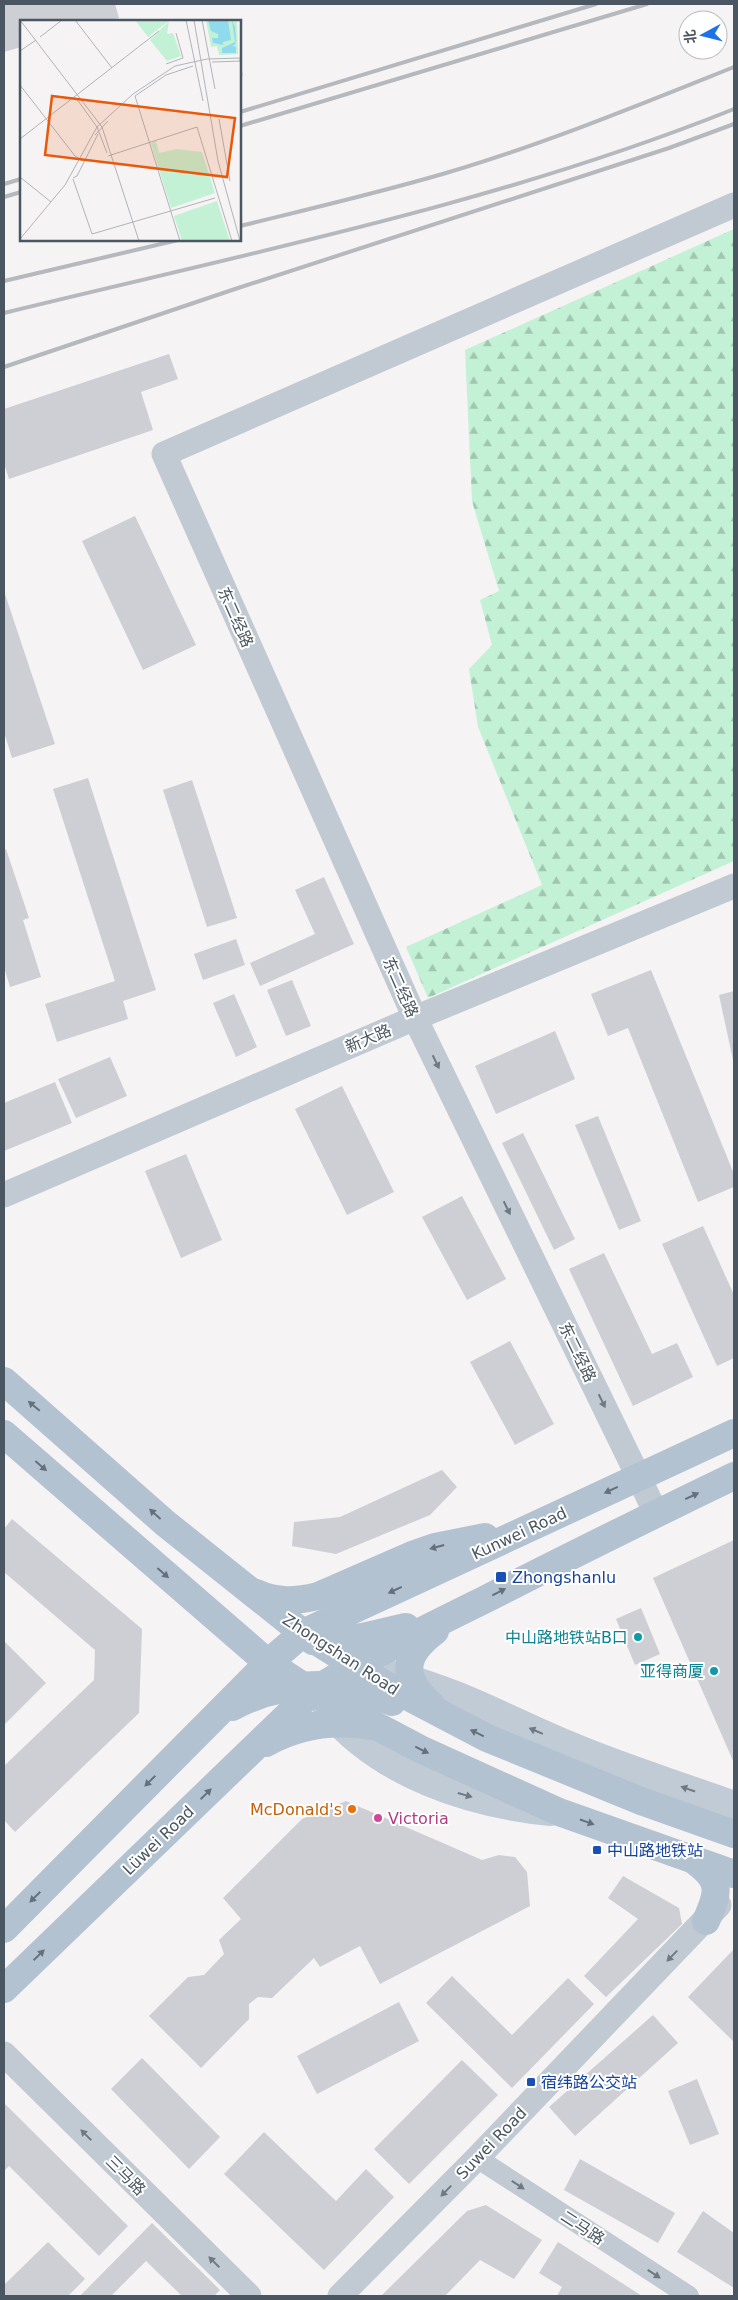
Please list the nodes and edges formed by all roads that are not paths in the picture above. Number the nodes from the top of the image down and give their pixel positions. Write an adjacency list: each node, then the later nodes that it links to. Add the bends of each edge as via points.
1 (734, 205): 3 (street, 东二经路, via 164,454)
2 (734, 886): 3 (street, 新大路)
3 (415, 1018): 4 (street, 新大路); 9 (street, 东二经路, one-way to 9)
4 (4, 1195)
5 (4, 1381): 12 (main road, Zhongshan Road, one-way to 5, via 165,1523)
6 (734, 1433): 9 (main road, Kunwei Road)
7 (4, 1434): 13 (main road, one-way to 13)
8 (734, 1476): 10 (main road, one-way to 8)
9 (639, 1477): 10 (street, 东二经路); 11 (main road, Kunwei Road, one-way to 11)
10 (656, 1513): 14 (main road, one-way to 10)
11 (519, 1532): 12 (main road, one-way to 12, via 435,1547 299,1601 265,1597); 15 (main road, Kunwei Road, one-way to 15)
12 (247, 1589): 15 (main road, Zhongshan Road)
13 (191, 1597): 15 (main road, via 246,1631 276,1642); 16 (main road)
14 (456, 1614): 15 (main road, via 363,1638); 17 (main road); 18 (main road, via 417,1646 408,1670)
15 (303, 1639): 16 (main road); 17 (main road, Zhongshan Road)
16 (268, 1663): 19 (main road); 21 (main road)
17 (354, 1665): 18 (main road); 19 (main road); 20 (main road, Zhongshan Road)
18 (410, 1679): 20 (main road, via 429,1704); 25 (main road, one-way to 18, via 589,1754 463,1698)
19 (312, 1687): 20 (main road, via 352,1689); 21 (main road, via 255,1695); 22 (main road); 23 (main road); 24 (main road, Lüwei Road)
20 (454, 1721): 27 (main road, Zhongshan Road, one-way to 20, via 641,1801 487,1738)
21 (209, 1722): 31 (main road, one-way to 31)
22 (338, 1724): 23 (main road); 24 (main road, via 302,1728); 26 (main road, one-way to 26, via 365,1747 438,1786 505,1805)
23 (379, 1727): 26 (main road, one-way to 26)
24 (249, 1752): 32 (main road, Lüwei Road, one-way to 24)
25 (734, 1805)
26 (559, 1812): 28 (main road, one-way to 28)
27 (734, 1834)
28 (695, 1861): 29 (main road); 30 (main road, via 711,1874 716,1885 715,1899)
29 (734, 1874): 30 (street, Suwei Road, via 726,1896)
30 (706, 1921): 34 (street, Suwei Road, one-way to 34)
31 (4, 1929)
32 (4, 1989)
33 (7, 2058): 35 (street, 三马路, one-way to 33)
34 (477, 2158): 36 (street, Suwei Road, one-way to 36); 37 (street, 二马路, one-way to 37)
35 (249, 2296)
36 (340, 2296)
37 (689, 2296)

